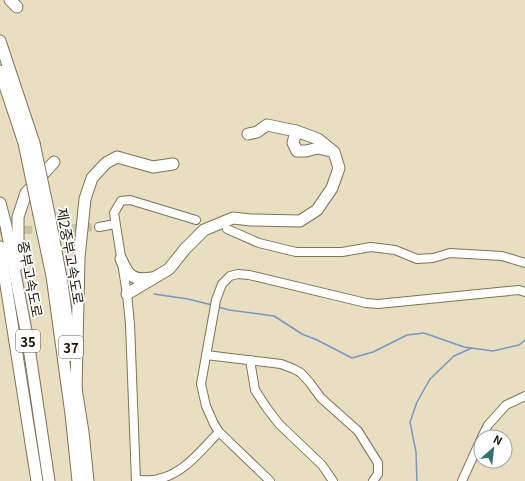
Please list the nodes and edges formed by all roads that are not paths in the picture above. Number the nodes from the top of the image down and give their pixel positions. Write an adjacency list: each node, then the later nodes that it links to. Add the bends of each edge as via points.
1 (0, 41): 5 (highway, 제2중부고속도로 / 37)
2 (0, 71): 5 (highway, 제2중부고속도로 / 37)
3 (296, 132): 4 (highway, via 267,125 257,132); 6 (highway, via 318,139); 6 (highway, via 293,143 297,151 318,148)
4 (248, 134)
5 (29, 143): 10 (highway, 제2중부고속도로 / 37, bridge)
6 (334, 152): 18 (highway, via 339,168 332,188 317,210 300,221 233,218 204,230 168,269)
7 (54, 162): 20 (highway, via 26,193 18,217)
8 (173, 164): 24 (highway, via 153,167 117,157 106,163 92,178 85,199 79,258)
9 (0, 203): 20 (highway, 중부고속도로 / 35)
10 (44, 215): 24 (highway, 제2중부고속도로 / 37, via 62,283); 32 (highway, 제2중부고속도로 / 37)
11 (196, 220): 12 (street, via 130,200 121,201 114,212)
12 (115, 224): 13 (street); 16 (street)
13 (99, 227)
14 (227, 229): 17 (street, via 260,243 296,252 342,252 371,247 395,250 417,259 450,253 502,256)
15 (0, 247): 30 (highway, 중부고속도로 / 35)
16 (121, 259): 18 (highway, via 126,271 134,277 142,280); 21 (street)
17 (525, 263)
18 (154, 278): 21 (highway)
19 (525, 292): 22 (street, via 519,290 378,304 249,274 238,274 230,276 222,284 216,300)
20 (19, 294): 31 (highway, 중부고속도로 / 35)
21 (127, 294): 29 (street)
22 (206, 355): 23 (street); 27 (street, via 201,384 206,406)
23 (250, 360): 35 (street, via 255,390 266,407 279,424 322,465); 36 (street, via 281,364 294,369 310,382 321,398 358,431 378,463 378,474)
24 (76, 389): 33 (highway, 제2중부고속도로 / 37)
25 (525, 396): 26 (street, via 506,405)
26 (486, 429)
27 (220, 432): 29 (street, via 172,475 157,480); 34 (street)
28 (473, 457): 37 (street)
29 (136, 480)
30 (36, 481)
31 (49, 481)
32 (78, 481)
33 (88, 481)
34 (270, 481)
35 (333, 481)
36 (374, 481)
37 (462, 481)

